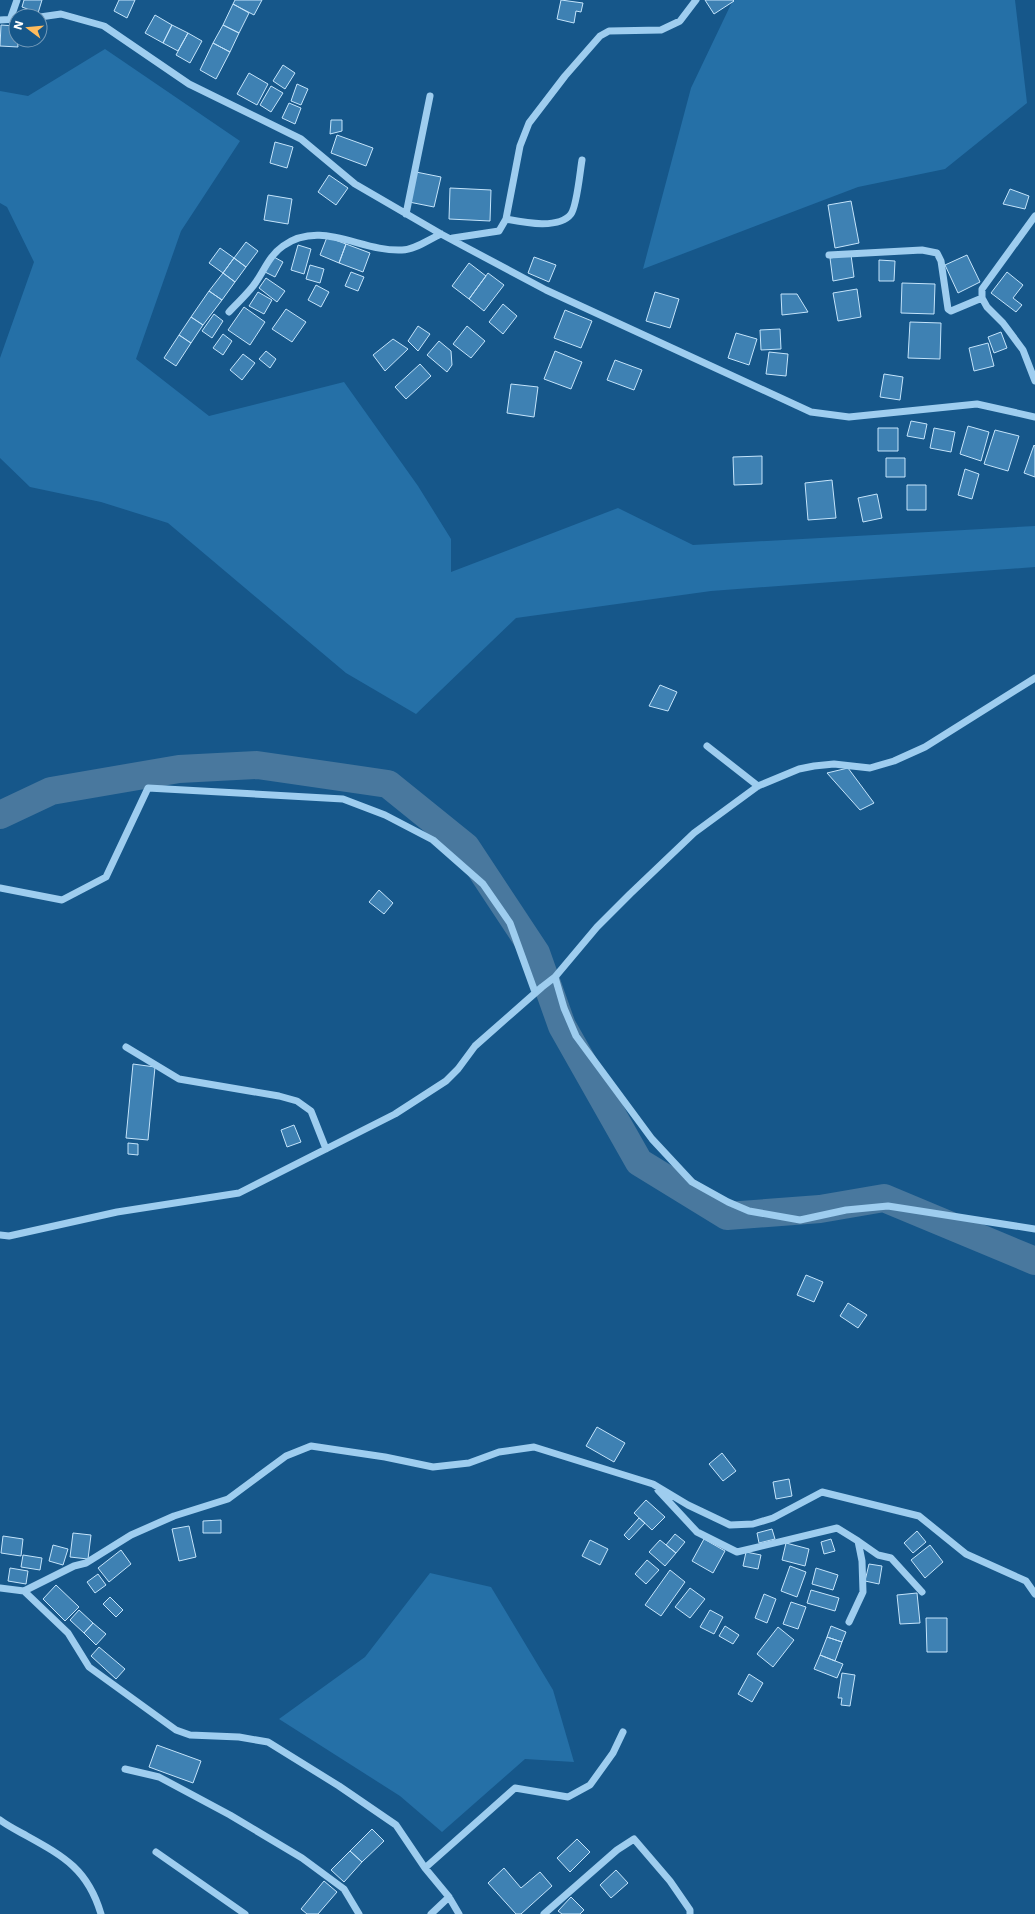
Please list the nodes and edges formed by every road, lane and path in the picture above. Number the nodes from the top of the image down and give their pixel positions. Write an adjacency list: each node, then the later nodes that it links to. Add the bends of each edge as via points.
1 (696, 0): 7 (street, via 680,21 661,30 609,31 600,36 565,76 529,123 522,141)
2 (48, 16): 5 (street, via 61,14 104,26 190,84 301,139 355,184)
3 (430, 96): 5 (street)
4 (582, 160): 7 (street, via 574,206 571,214 565,219 538,225)
5 (406, 214): 8 (street)
6 (1035, 216): 11 (street, via 982,289)
7 (506, 219): 9 (street, via 499,231)
8 (441, 234): 9 (street); 12 (street, via 403,251 378,248 330,235 312,235 295,240 275,253 256,283)
9 (452, 238): 14 (street, via 546,290 811,412 849,417 977,404)
10 (829, 255): 11 (street, via 922,250 937,253 941,262 948,309 951,311)
11 (982, 298): 13 (street, via 1022,350)
12 (229, 312)
13 (1035, 381)
14 (1035, 417)
15 (1035, 678): 17 (street, via 931,743 894,761 870,768 834,764 814,766 799,769)
16 (707, 746): 17 (street)
17 (758, 786): 19 (street, via 689,838 597,927)
18 (0, 888): 20 (street, via 62,900 106,877 148,788 343,799 385,814 433,840 483,884 510,923)
19 (552, 979): 20 (street); 23 (street, via 576,1036 652,1139 692,1182 728,1202 749,1211 800,1220 846,1210 888,1206)
20 (536, 992): 22 (street, via 475,1046 446,1081 396,1114)
21 (126, 1047): 22 (street, via 179,1080 297,1101 311,1111)
22 (326, 1149): 24 (street, via 239,1193 117,1212 9,1236)
23 (1035, 1229)
24 (0, 1235)
25 (653, 1484): 26 (street, via 697,1532 738,1552 837,1528); 28 (street, via 534,1447 499,1452 469,1463 433,1467 311,1446 286,1456 228,1499 174,1516 131,1535 86,1563 74,1566); 30 (street, via 688,1505 730,1525 753,1524 773,1518 822,1492 919,1516 966,1554 1026,1581)
26 (858, 1541): 29 (street, via 878,1555 891,1558); 31 (street, via 862,1561 863,1592)
27 (0, 1588): 28 (street)
28 (24, 1591): 36 (street, via 68,1634 89,1667 176,1730 190,1735 239,1737 268,1742 340,1786 396,1825)
29 (922, 1592)
30 (1035, 1594)
31 (849, 1622)
32 (623, 1732): 36 (street, via 613,1753 590,1785 568,1797 515,1788)
33 (125, 1769): 40 (street, via 159,1777 302,1858 344,1889)
34 (1, 1823): 38 (street, via 61,1855 81,1872 97,1900)
35 (156, 1852): 39 (street)
36 (425, 1868): 37 (street)
37 (449, 1897): 41 (street); 42 (street)
38 (101, 1914)
39 (245, 1914)
40 (359, 1914)
41 (431, 1914)
42 (459, 1914)
43 (544, 1914): 44 (street, via 617,1850 634,1839 670,1881 690,1910)
44 (690, 1914)

